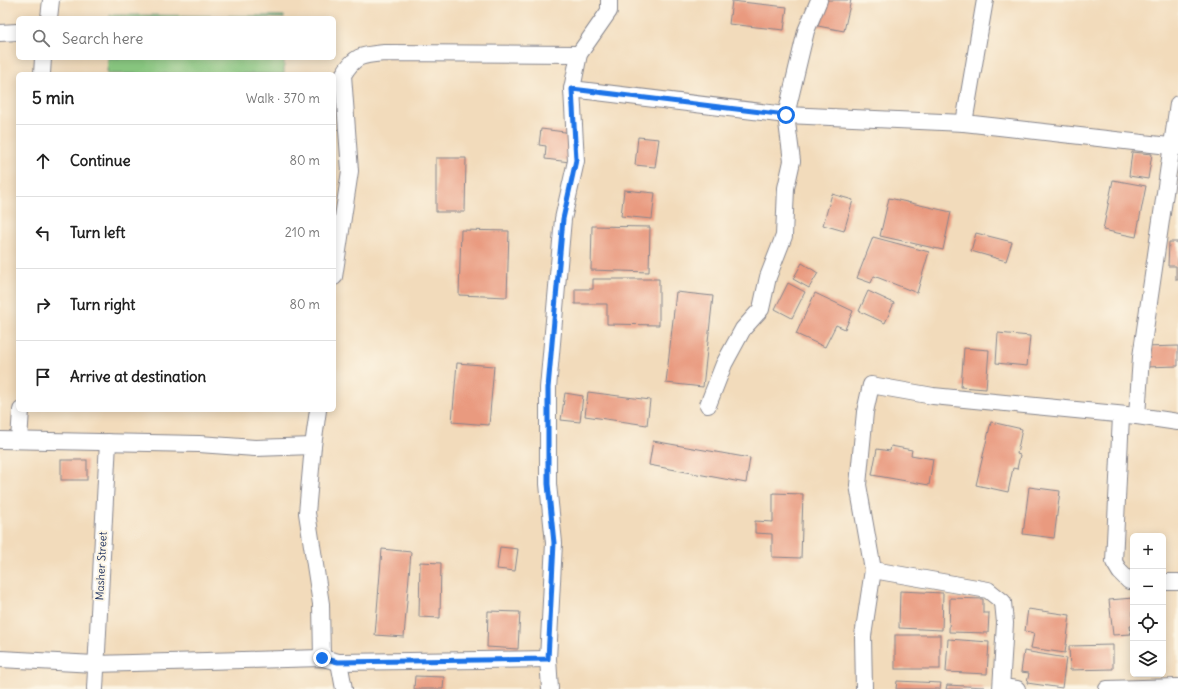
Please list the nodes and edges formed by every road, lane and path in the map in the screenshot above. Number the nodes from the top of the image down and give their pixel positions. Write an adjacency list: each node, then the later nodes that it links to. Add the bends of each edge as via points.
1 (51, 0): 5 (street)
2 (609, 0): 8 (street, via 608,11)
3 (819, 0): 13 (street, via 806,31)
4 (985, 0): 14 (street)
5 (49, 16)
6 (16, 32): 7 (street)
7 (0, 33)
8 (579, 54): 11 (street); 16 (street, via 384,53 363,55 351,62 343,75 350,171)
9 (43, 60): 10 (street)
10 (42, 72)
11 (572, 89): 13 (street); 32 (street, via 576,160 563,219 548,388 548,484 554,543)
12 (1178, 104): 15 (street)
13 (786, 115): 14 (street); 17 (street, via 792,161 786,188 784,236 768,277 761,309 743,329 724,364)
14 (964, 123): 15 (street)
15 (1174, 147): 20 (street)
16 (336, 264)
17 (708, 405)
18 (21, 412): 23 (street)
19 (318, 412): 25 (street)
20 (1129, 416): 21 (street); 26 (street, via 933,396 870,385 858,486); 27 (street, via 1114,562)
21 (1178, 422)
22 (0, 440): 23 (street)
23 (19, 440): 24 (street)
24 (108, 442): 25 (street, via 255,448); 34 (street, Masher Street)
25 (313, 446): 30 (street, via 307,513 321,604)
26 (873, 570): 36 (street, via 981,588 988,590 1003,602); 40 (street, via 863,636)
27 (1130, 581)
28 (1166, 582): 29 (street)
29 (1178, 582)
30 (322, 658): 33 (street); 34 (street)
31 (0, 659): 34 (street)
32 (548, 659): 33 (street); 39 (street)
33 (338, 662): 38 (street)
34 (95, 664): 37 (street, Masher Street)
35 (1178, 687): 41 (street)
36 (1007, 688)
37 (95, 689)
38 (344, 689)
39 (550, 689)
40 (864, 689)
41 (1107, 689)

